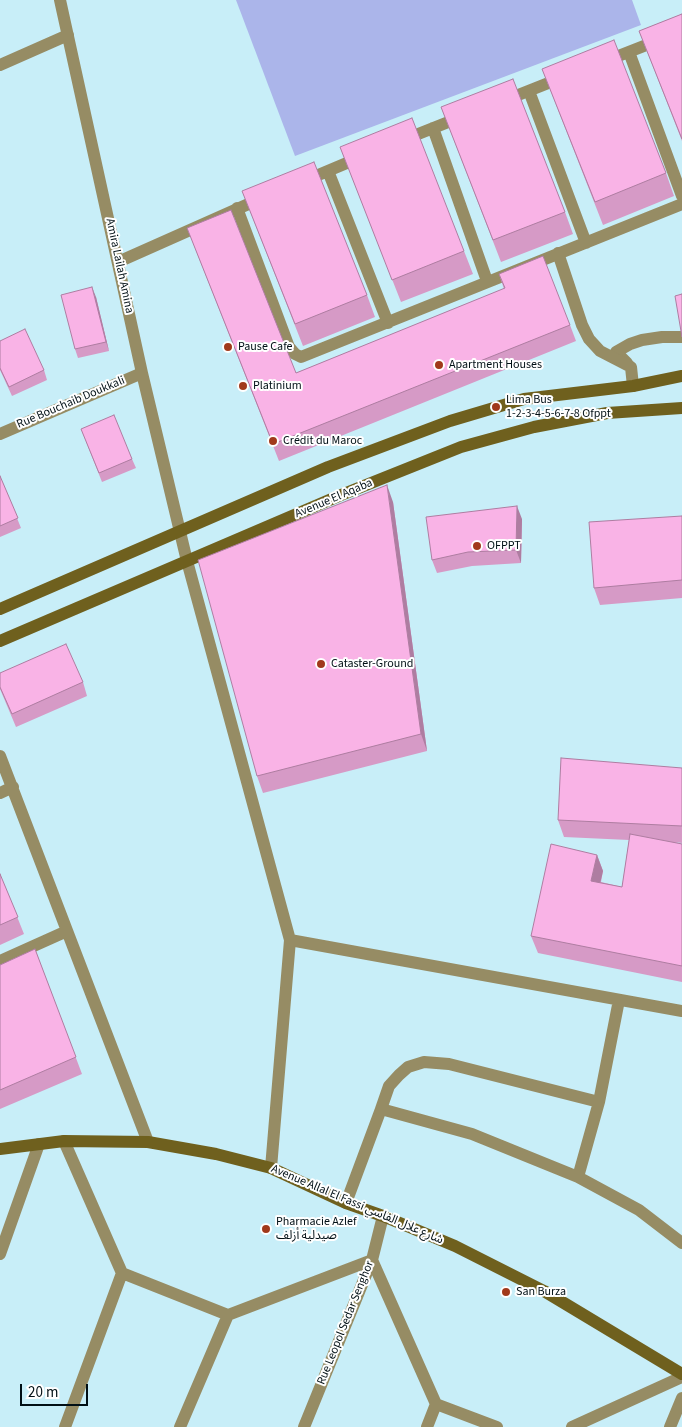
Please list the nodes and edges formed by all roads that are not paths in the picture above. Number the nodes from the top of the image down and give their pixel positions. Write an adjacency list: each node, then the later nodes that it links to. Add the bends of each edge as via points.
1 (60, 0): 3 (street, Amira Lailah Amina)
2 (682, 31): 4 (street)
3 (68, 35): 5 (street); 22 (street, Amira Lailah Amina)
4 (629, 52): 6 (street); 17 (street)
5 (0, 65)
6 (592, 66)
7 (574, 73): 8 (street)
8 (529, 91): 9 (street); 20 (street)
9 (494, 104)
10 (477, 111): 11 (street)
11 (433, 128): 12 (street); 23 (street)
12 (390, 146)
13 (372, 153): 14 (street)
14 (328, 171): 15 (street); 24 (street)
15 (291, 186)
16 (273, 193): 19 (street)
17 (682, 196)
18 (682, 204): 20 (street)
19 (237, 208): 22 (street); 24 (street, via 289,347 295,354 308,355)
20 (586, 243): 21 (street)
21 (558, 253): 23 (street); 26 (street, via 589,339 600,351)
22 (118, 262): 27 (street, Amira Lailah Amina)
23 (487, 281): 24 (street)
24 (388, 323)
25 (682, 337): 26 (street, via 642,340 616,352)
26 (631, 367): 29 (street)
27 (142, 373): 31 (street, Rue Bouchaib Doukkali); 32 (street, Amira Lailah Amina)
28 (682, 376): 29 (main road)
29 (633, 386): 32 (main road, via 524,399 450,421 328,468)
30 (682, 408): 33 (main road, Avenue El Aqaba, via 607,413 534,426 461,447)
31 (0, 434)
32 (180, 531): 33 (street, Amira Lailah Amina); 34 (main road)
33 (187, 561): 35 (main road, Avenue El Aqaba); 40 (street, Amira Lailah Amina)
34 (0, 609)
35 (0, 641)
36 (0, 756): 37 (street)
37 (13, 787): 38 (street); 39 (street)
38 (0, 793)
39 (67, 931): 41 (street); 47 (street)
40 (290, 940): 42 (street); 50 (street, Amira Lailah Amina)
41 (0, 961)
42 (619, 1000): 43 (street); 44 (street)
43 (682, 1011)
44 (599, 1102): 45 (street, via 449,1064 424,1062 398,1075 389,1086); 51 (street)
45 (381, 1109): 51 (street, via 472,1134); 52 (street)
46 (64, 1141): 47 (main road, Avenue Allal El Fassi شارع علال الفاسي); 48 (main road, Avenue Allal El Fassi شارع علال الفاسي); 57 (street)
47 (148, 1142): 50 (main road, Avenue Allal El Fassi شارع علال الفاسي)
48 (39, 1144): 49 (main road, Avenue Allal El Fassi شارع علال الفاسي); 55 (street)
49 (0, 1149)
50 (271, 1168): 52 (main road, Avenue Allal El Fassi شارع علال الفاسي)
51 (578, 1177): 54 (street, via 639,1210)
52 (346, 1203): 53 (main road, Avenue Allal El Fassi شارع علال الفاسي)
53 (383, 1216): 56 (street, Rue Leopol Sedar Senghor); 59 (main road, Avenue Allal El Fassi شارع علال الفاسي, via 455,1246 544,1290)
54 (682, 1242)
55 (0, 1254)
56 (372, 1260): 58 (street); 61 (street); 64 (street, Rue Leopol Sedar Senghor)
57 (122, 1273): 58 (street); 62 (street)
58 (228, 1315): 63 (street)
59 (682, 1375): 67 (street)
60 (682, 1398): 68 (street)
61 (436, 1404): 65 (street); 66 (street)
62 (65, 1427)
63 (180, 1427)
64 (304, 1427)
65 (427, 1427)
66 (497, 1427)
67 (572, 1427)
68 (670, 1427)

